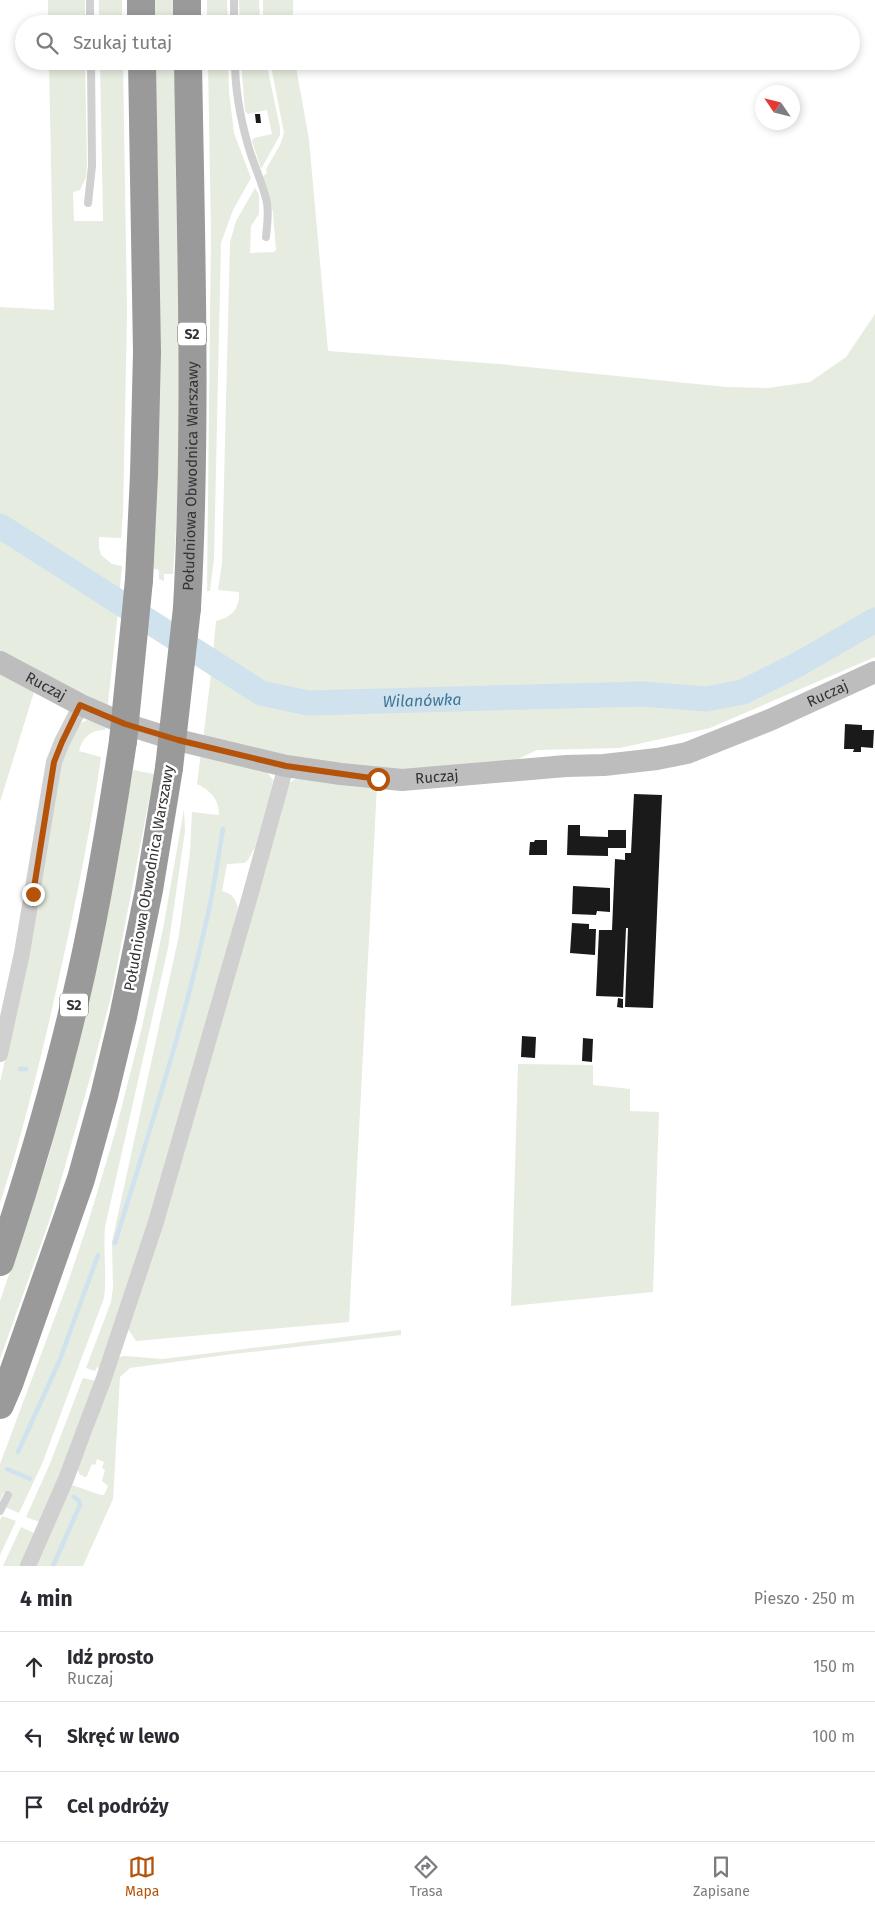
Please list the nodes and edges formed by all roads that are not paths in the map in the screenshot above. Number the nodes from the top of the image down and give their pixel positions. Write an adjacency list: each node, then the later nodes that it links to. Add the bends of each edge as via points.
1 (90, 0): 5 (lane)
2 (141, 0): 6 (highway)
3 (187, 0): 7 (highway)
4 (234, 0): 8 (lane)
5 (90, 15)
6 (141, 15)
7 (188, 15)
8 (234, 15)
9 (91, 70): 13 (lane, via 92,166)
10 (142, 70): 20 (highway, S2, bridge, via 147,352 144,475 139,580 123,741 100,884 76,997)
11 (188, 70): 21 (highway, Południowa Obwodnica Warszawy / S2, bridge, via 192,519 187,608 169,768 124,1018 104,1096 80,1179)
12 (235, 70): 14 (lane, via 242,122 267,201)
13 (88, 203)
14 (266, 237)
15 (0, 662): 17 (street, Ruczaj)
16 (875, 672): 18 (street, Ruczaj, via 770,720 687,753 657,760 402,780)
17 (80, 705): 18 (street, Ruczaj, via 173,739); 19 (street, via 54,762 22,953)
18 (286, 766): 24 (street, via 156,1222 104,1378 66,1480)
19 (0, 1054)
20 (0, 1262)
21 (0, 1405)
22 (8, 1495): 23 (lane)
23 (0, 1511)
24 (28, 1566)

